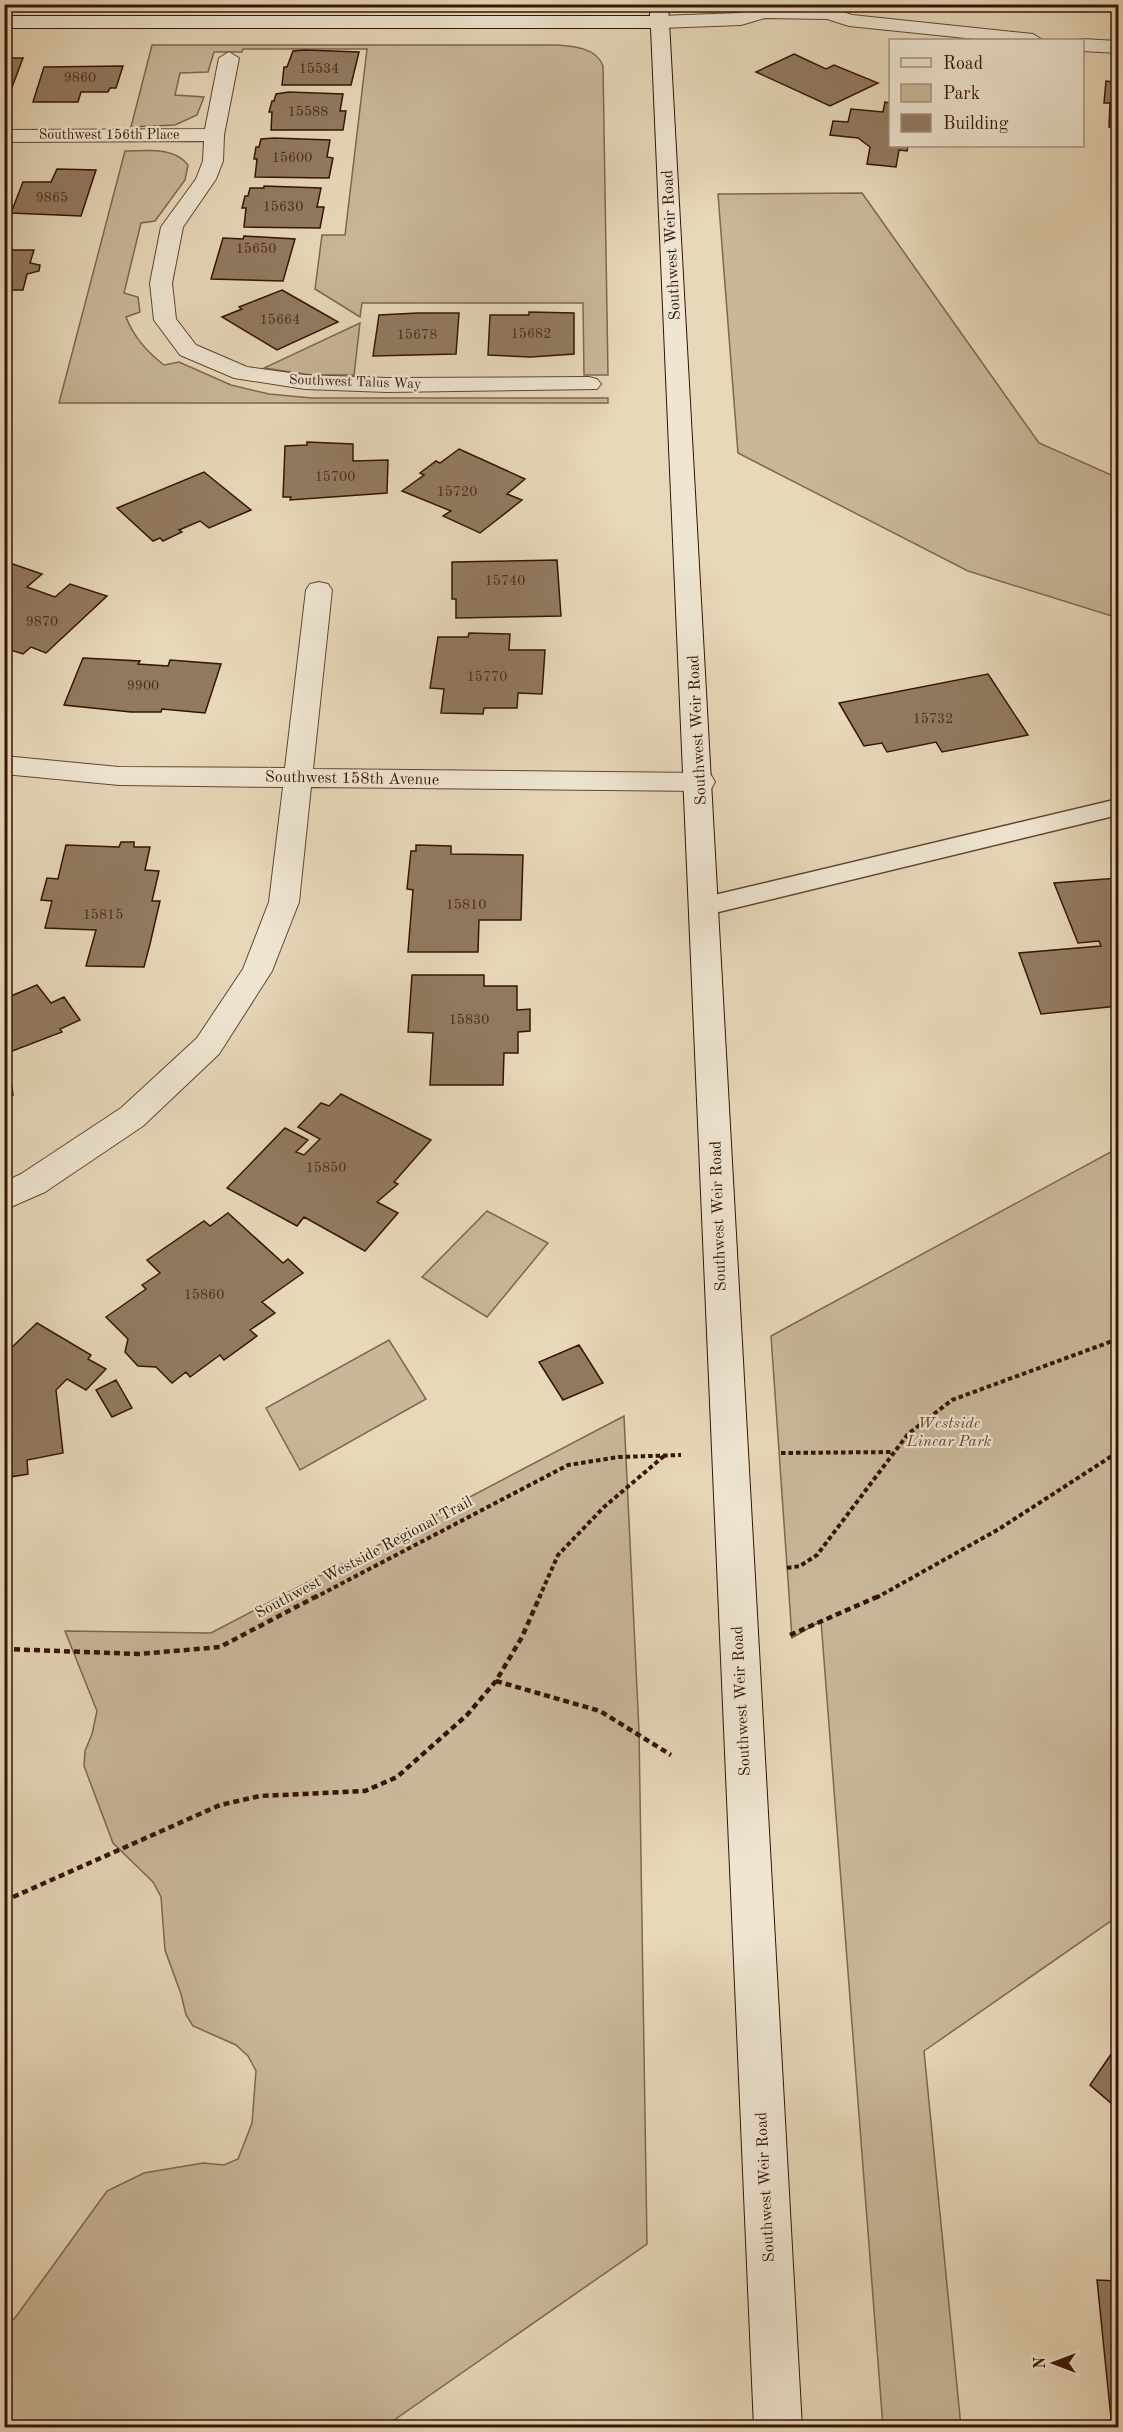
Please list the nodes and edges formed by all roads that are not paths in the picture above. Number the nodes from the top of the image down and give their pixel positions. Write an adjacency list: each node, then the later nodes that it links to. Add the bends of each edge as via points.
1 (660, 13): 2 (street); 3 (street, via 741,19 764,26 830,26 849,20); 14 (street, Southwest Weir Road)
2 (4, 21)
3 (963, 36): 4 (street)
4 (1016, 39)
5 (1084, 45): 6 (street)
6 (1119, 47)
7 (230, 58): 8 (street, Southwest Talus Way)
8 (214, 135): 9 (street, Southwest 156th Place); 10 (street, Southwest Talus Way, via 213,161 206,179 172,227 161,283 165,320 188,350 242,374 305,382)
9 (4, 136)
10 (589, 384)
11 (319, 590): 13 (street)
12 (4, 765): 13 (street, Southwest 158th Avenue, via 119,776)
13 (298, 779): 14 (street, Southwest 158th Avenue); 17 (street, via 284,902 257,971 208,1046 132,1117 33,1183)
14 (701, 782): 16 (street, Southwest Weir Road)
15 (1119, 807): 16 (lane)
16 (706, 906): 18 (street, Southwest Weir Road)
17 (4, 1197)
18 (778, 2427)

